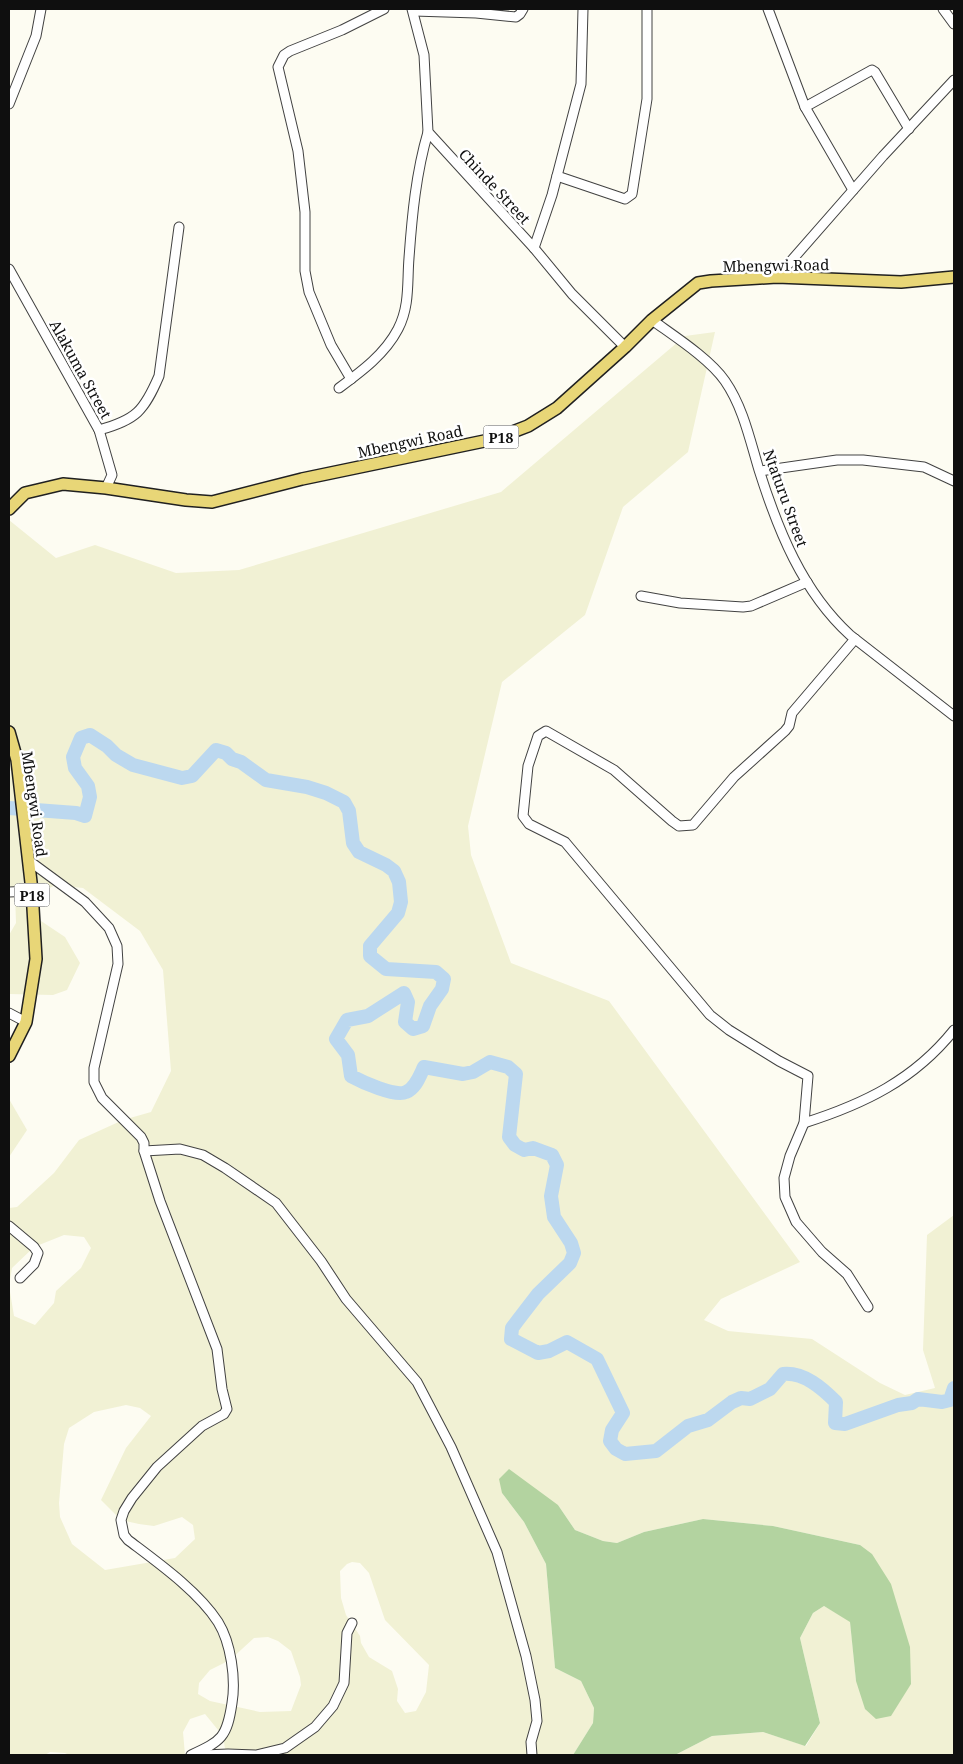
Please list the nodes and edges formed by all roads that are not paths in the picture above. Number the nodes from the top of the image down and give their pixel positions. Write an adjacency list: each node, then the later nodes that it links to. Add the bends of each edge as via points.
1 (41, 9): 11 (street, via 36,36)
2 (384, 9): 24 (street, via 290,51 278,67 298,151 309,292 330,345)
3 (524, 9): 8 (street, via 516,17)
4 (583, 9): 15 (street, via 581,84)
5 (647, 9): 15 (street, via 647,99 632,194 625,198)
6 (768, 9): 12 (street)
7 (943, 9): 9 (street)
8 (413, 10): 14 (street, via 424,55)
9 (954, 24)
10 (954, 80): 13 (street)
11 (9, 104)
12 (805, 107): 13 (street, via 872,70); 16 (street)
13 (909, 129): 16 (street)
14 (428, 132): 18 (street, Chinde Street); 24 (street, via 418,175 404,316 385,348)
15 (557, 176): 18 (street)
16 (853, 190): 20 (street)
17 (179, 228): 26 (street, via 159,376 139,411 122,424)
18 (534, 248): 23 (street, Chinde Street, via 572,294)
19 (9, 269): 26 (street, Alakuma Street)
20 (777, 277): 21 (main road, Mbengwi Road / P18, via 901,282); 22 (main road, Mbengwi Road / P18, via 698,283)
21 (954, 277)
22 (652, 320): 23 (main road, Mbengwi Road / P18); 27 (street, Ntaturu Street, via 700,357 724,381 744,421)
23 (626, 347): 29 (main road, Mbengwi Road / P18, via 557,408 528,426 494,439 302,479 212,502)
24 (351, 379): 25 (street)
25 (339, 388)
26 (99, 430): 29 (street, Alakuma Street, via 112,475)
27 (760, 471): 28 (street, via 837,460 863,460 924,467); 31 (street, Ntaturu Street, via 774,517)
28 (954, 481)
29 (106, 488): 30 (main road, Mbengwi Road / P18, via 62,484 42,488 25,493)
30 (9, 509)
31 (807, 582): 32 (street, via 743,608); 33 (street, Ntaturu Street, via 839,625)
32 (641, 596)
33 (855, 639): 34 (street, Ntaturu Street); 44 (street, via 792,713 785,731 734,777 693,825 679,826 614,770 549,732 538,736 525,786 525,820 564,842 710,1015 729,1030 808,1076)
34 (954, 716)
35 (9, 732): 36 (main road, Mbengwi Road / P18)
36 (13, 759): 37 (main road, Mbengwi Road / P18)
37 (28, 860): 38 (main road, Mbengwi Road / P18); 45 (street, via 84,902 109,928 117,946 118,964 94,1068 94,1082 102,1098 141,1137)
38 (32, 891): 39 (street); 41 (main road, Mbengwi Road / P18, via 36,959)
39 (9, 892)
40 (9, 1013): 41 (street)
41 (26, 1022): 43 (main road, Mbengwi Road / P18)
42 (954, 1030): 44 (street, via 929,1058 906,1077 865,1101)
43 (9, 1056)
44 (804, 1123): 48 (street, via 784,1178 785,1196 796,1222 847,1274)
45 (144, 1151): 50 (street, via 217,1349 227,1409 202,1426 158,1467 132,1498 121,1520 128,1540 202,1602 225,1636 235,1687 230,1717 224,1736 218,1742); 52 (street, via 180,1149 202,1155 276,1203 346,1299 418,1382 452,1447 497,1552 535,1700)
46 (9, 1226): 47 (street, via 38,1253 34,1264)
47 (20, 1278)
48 (868, 1307)
49 (352, 1624): 51 (street, via 347,1632 344,1683 334,1706 315,1727 285,1748 256,1755)
50 (191, 1755)
51 (204, 1755)
52 (532, 1755)

